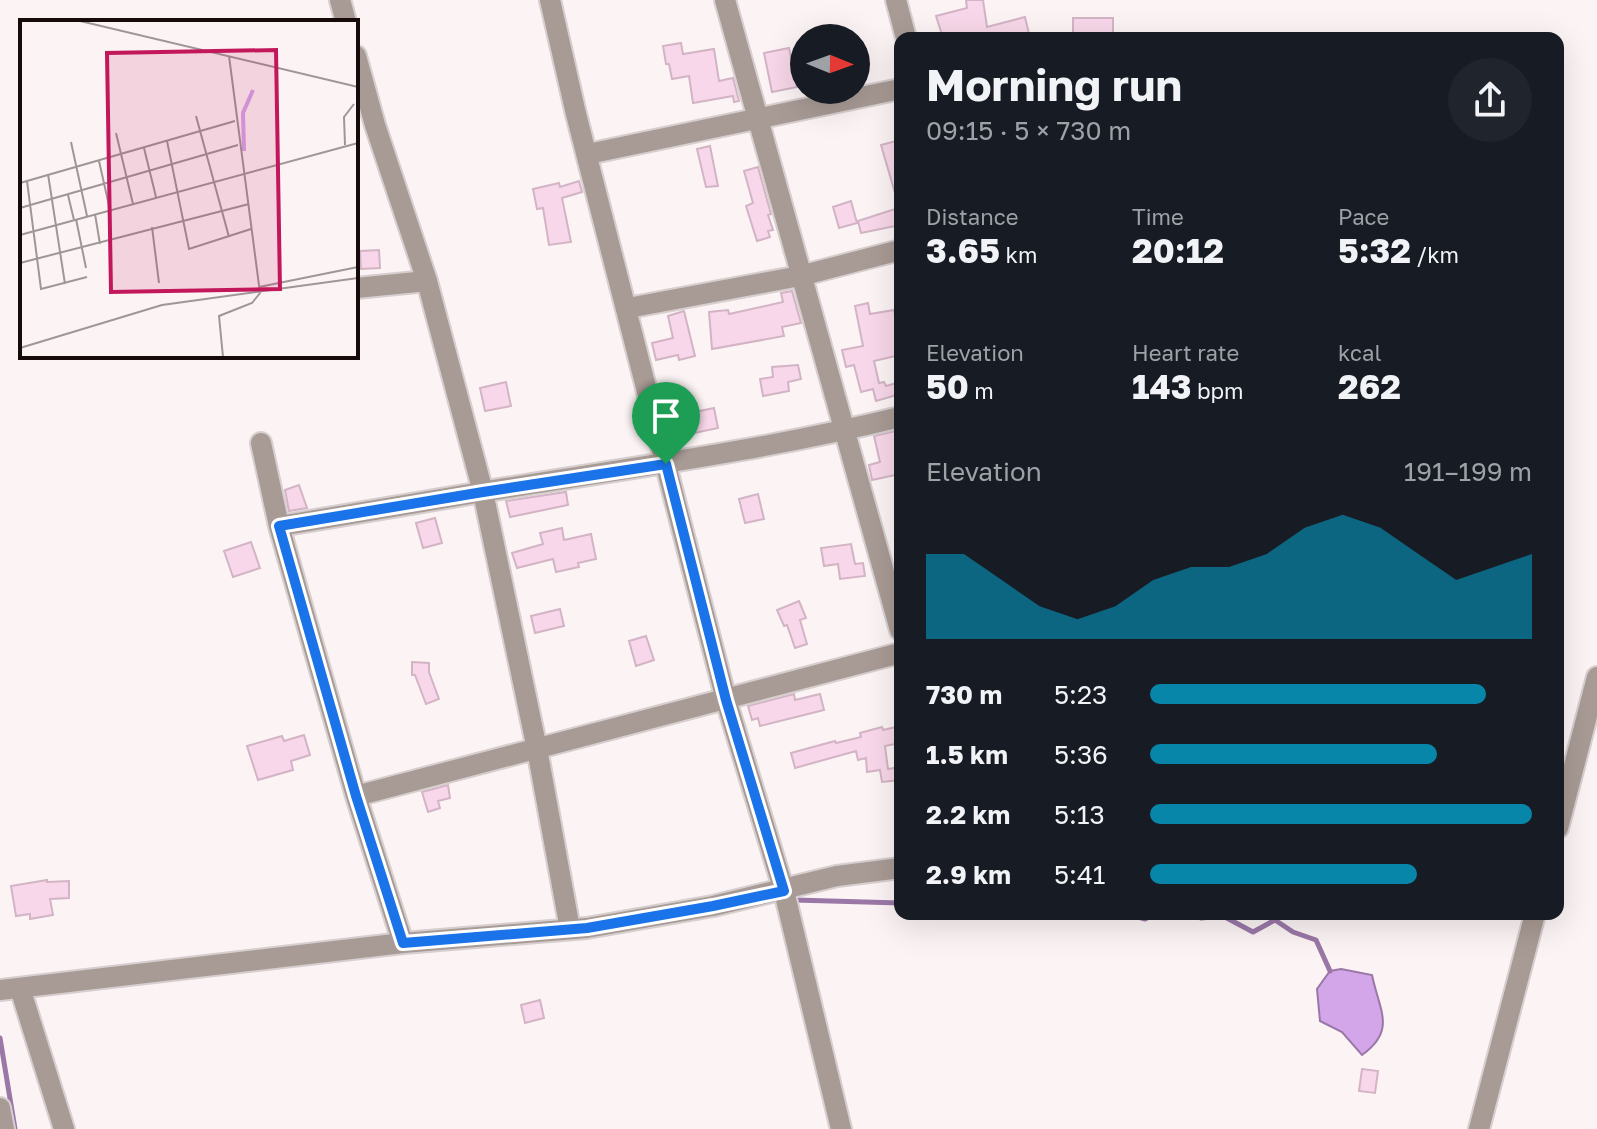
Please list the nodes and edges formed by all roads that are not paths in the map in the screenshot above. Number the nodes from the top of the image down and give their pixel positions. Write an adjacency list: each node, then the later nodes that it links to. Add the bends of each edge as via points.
1 (340, 0): 5 (street)
2 (725, 0): 9 (street)
3 (896, 0): 6 (street)
4 (553, 1): 10 (street)
5 (345, 20)
6 (904, 32)
7 (358, 63): 13 (street)
8 (894, 90): 9 (street)
9 (758, 119): 10 (street); 12 (street)
10 (588, 154): 15 (street)
11 (894, 252): 12 (street)
12 (800, 276): 15 (street); 17 (street)
13 (427, 281): 14 (street); 20 (street)
14 (358, 288)
15 (628, 308): 19 (street)
16 (894, 418): 17 (street)
17 (843, 431): 19 (street); 22 (street)
18 (261, 443): 21 (street)
19 (666, 464): 20 (street); 25 (street)
20 (483, 492): 21 (street); 26 (street)
21 (279, 526): 27 (street)
22 (894, 609)
23 (894, 655): 25 (street)
24 (1597, 677): 28 (street)
25 (726, 700): 26 (street); 30 (street)
26 (537, 749): 27 (street); 32 (street)
27 (356, 796): 33 (street)
28 (1564, 800)
29 (894, 869): 30 (street, via 837,876)
30 (784, 891): 32 (street); 38 (street)
31 (1533, 920): 39 (street)
32 (570, 929): 33 (street)
33 (403, 943): 34 (street)
34 (7, 989): 37 (street)
35 (0, 1108): 36 (street)
36 (4, 1129)
37 (64, 1129)
38 (841, 1129)
39 (1479, 1129)

